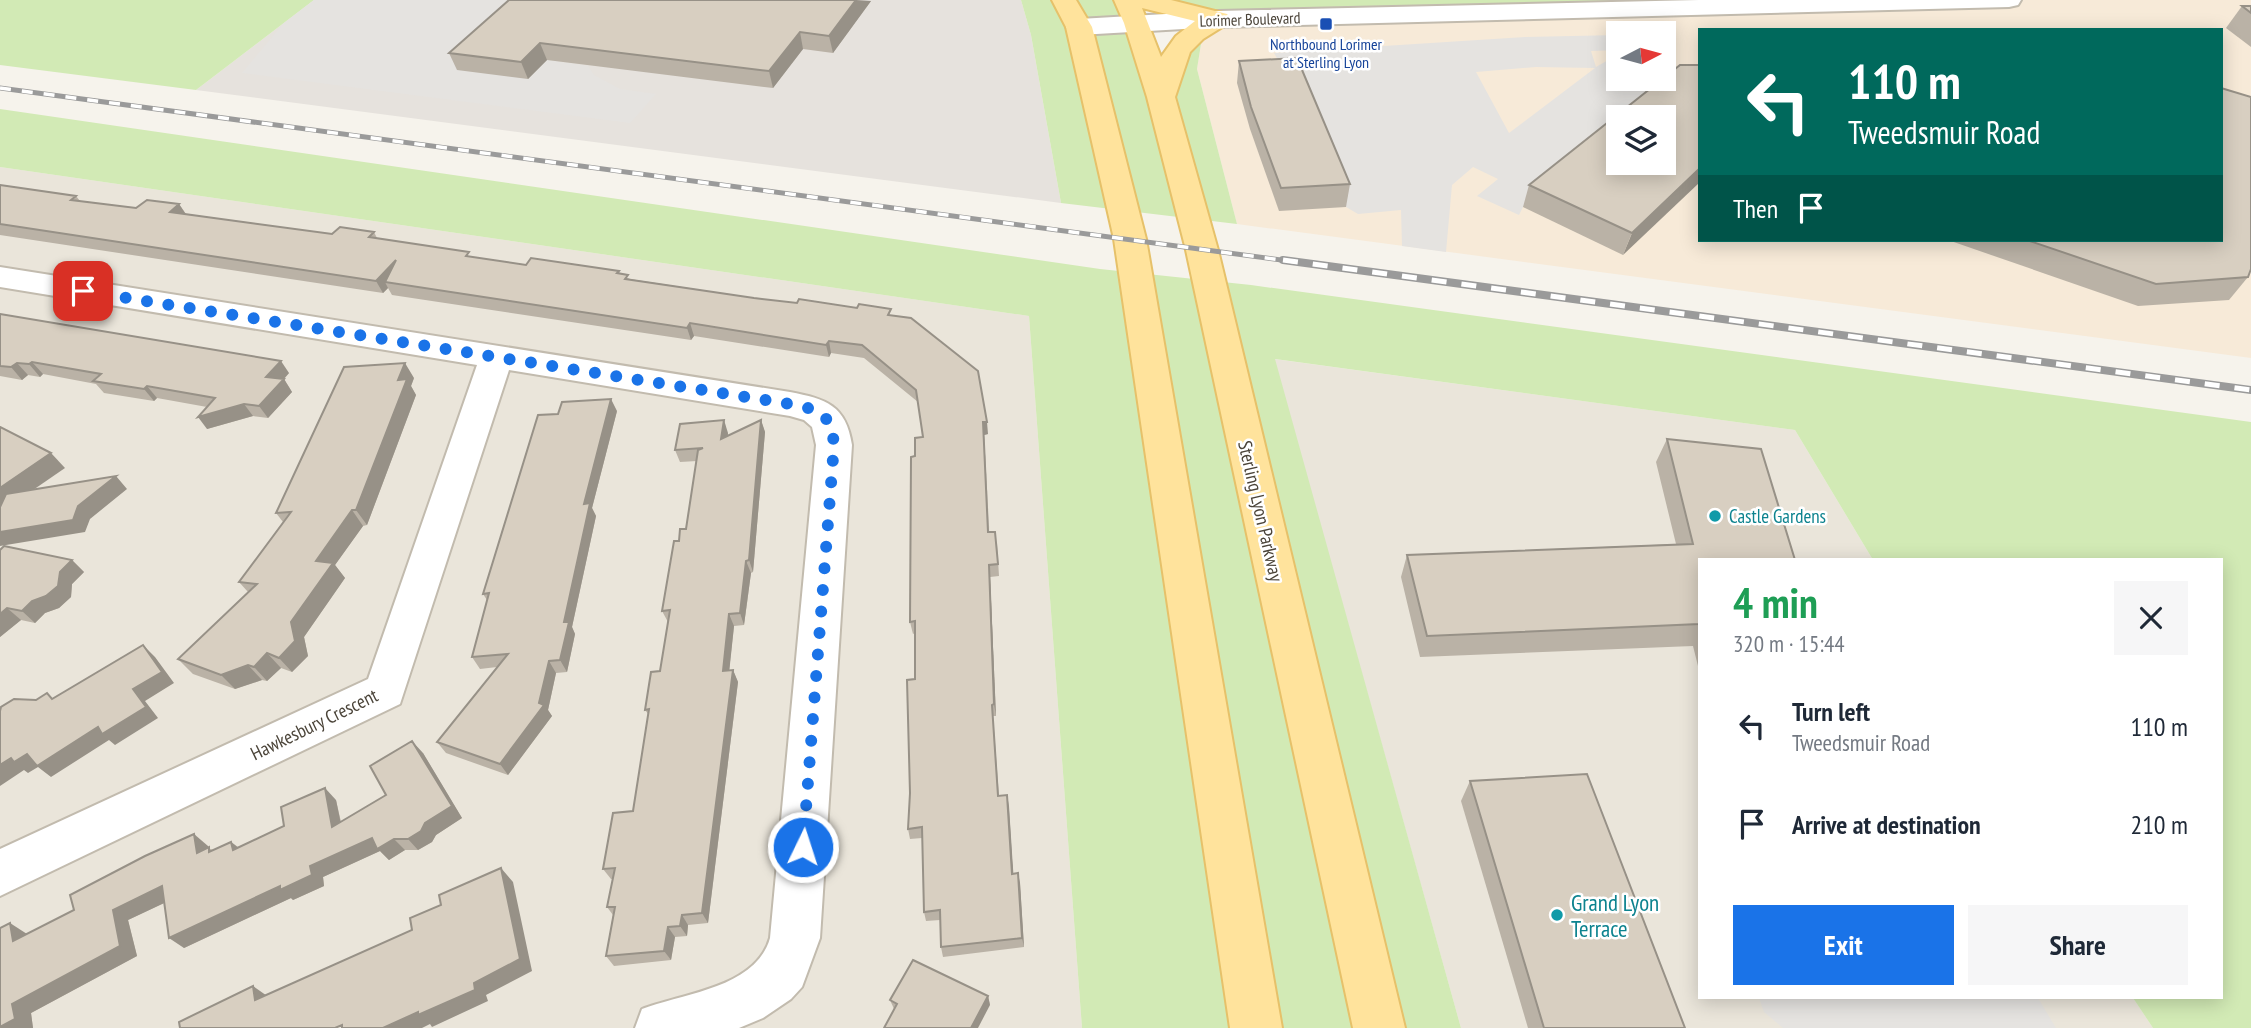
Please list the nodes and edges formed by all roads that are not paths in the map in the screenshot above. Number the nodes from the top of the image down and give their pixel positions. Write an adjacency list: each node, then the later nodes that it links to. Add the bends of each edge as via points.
1 (2008, 0): 4 (street, Lorimer Boulevard)
2 (1135, 8): 3 (street, Lorimer Boulevard); 4 (street, Lorimer Boulevard); 5 (main road, Sterling Lyon Parkway)
3 (1071, 14): 10 (main road, via 1130,239)
4 (1218, 19): 5 (main road, via 1182,42 1168,68)
5 (1161, 97): 11 (main road, Sterling Lyon Parkway, via 1202,250)
6 (0, 278): 7 (street)
7 (497, 356): 8 (street, Hawkesbury Crescent, via 385,691); 9 (street, via 811,408 826,416 833,430 795,938 785,967 771,983 729,1006)
8 (0, 873)
9 (661, 1028)
10 (1256, 1028)
11 (1379, 1028)

